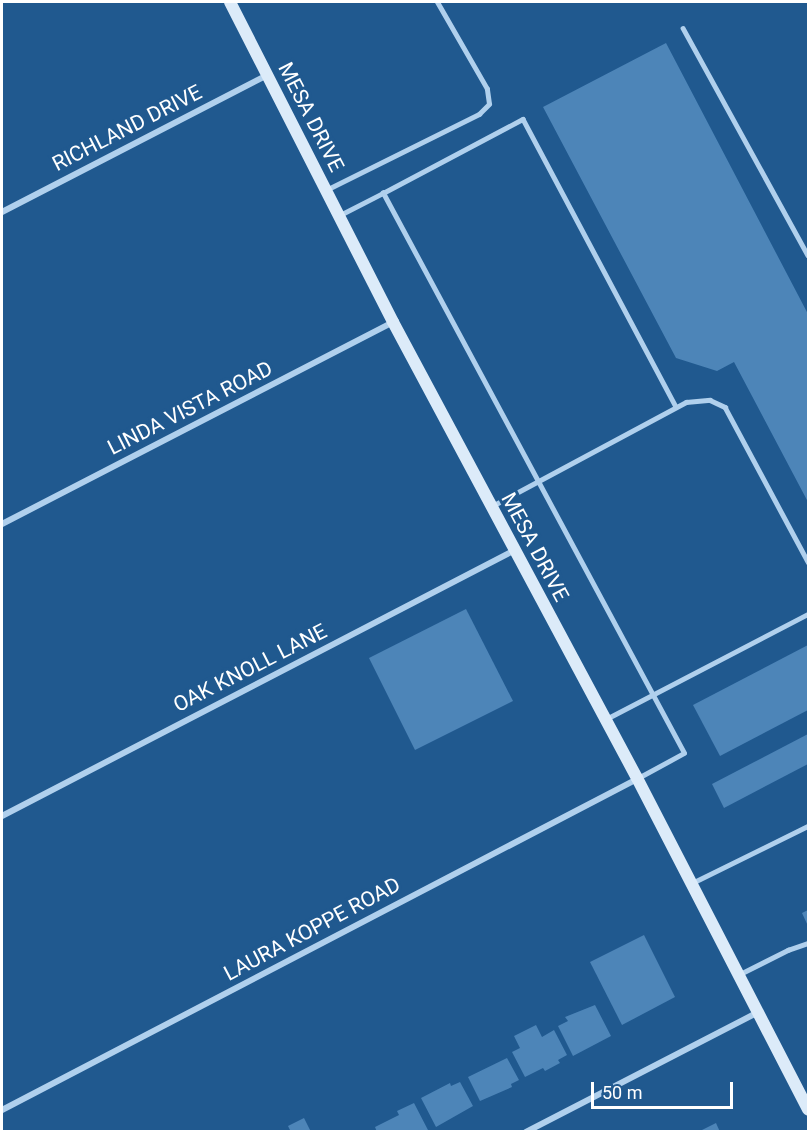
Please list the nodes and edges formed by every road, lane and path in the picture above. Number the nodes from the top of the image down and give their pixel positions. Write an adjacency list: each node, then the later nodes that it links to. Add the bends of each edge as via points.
1 (230, 2): 4 (main road, MESA DRIVE)
2 (437, 2): 5 (lane, via 487,89 489,104 479,114)
3 (684, 28): 9 (lane)
4 (268, 75): 5 (main road, MESA DRIVE); 7 (street, RICHLAND DRIVE)
5 (326, 190): 8 (main road, MESA DRIVE)
6 (383, 193): 8 (lane); 11 (lane, via 523,119); 12 (lane)
7 (2, 212)
8 (339, 216): 10 (main road, MESA DRIVE)
9 (808, 255)
10 (393, 322): 13 (main road, MESA DRIVE); 14 (street, LINDA VISTA ROAD)
11 (676, 407): 12 (lane); 16 (lane, via 710,400 725,407)
12 (538, 481): 13 (lane); 18 (lane)
13 (492, 506): 15 (main road, MESA DRIVE)
14 (2, 524)
15 (515, 550): 19 (main road, MESA DRIVE); 21 (street, OAK KNOLL LANE)
16 (808, 562)
17 (808, 614): 18 (lane)
18 (653, 695): 19 (lane); 20 (lane, via 684,753)
19 (606, 719): 20 (main road, MESA DRIVE)
20 (637, 778): 23 (main road, MESA DRIVE); 28 (street, LAURA KOPPE ROAD)
21 (2, 816)
22 (808, 826): 23 (lane)
23 (691, 884): 25 (main road, MESA DRIVE)
24 (808, 943): 25 (lane)
25 (737, 975): 26 (main road, MESA DRIVE)
26 (757, 1013): 27 (main road, MESA DRIVE); 30 (street)
27 (804, 1089): 29 (main road, MESA DRIVE)
28 (2, 1110)
29 (808, 1110)
30 (526, 1131)

